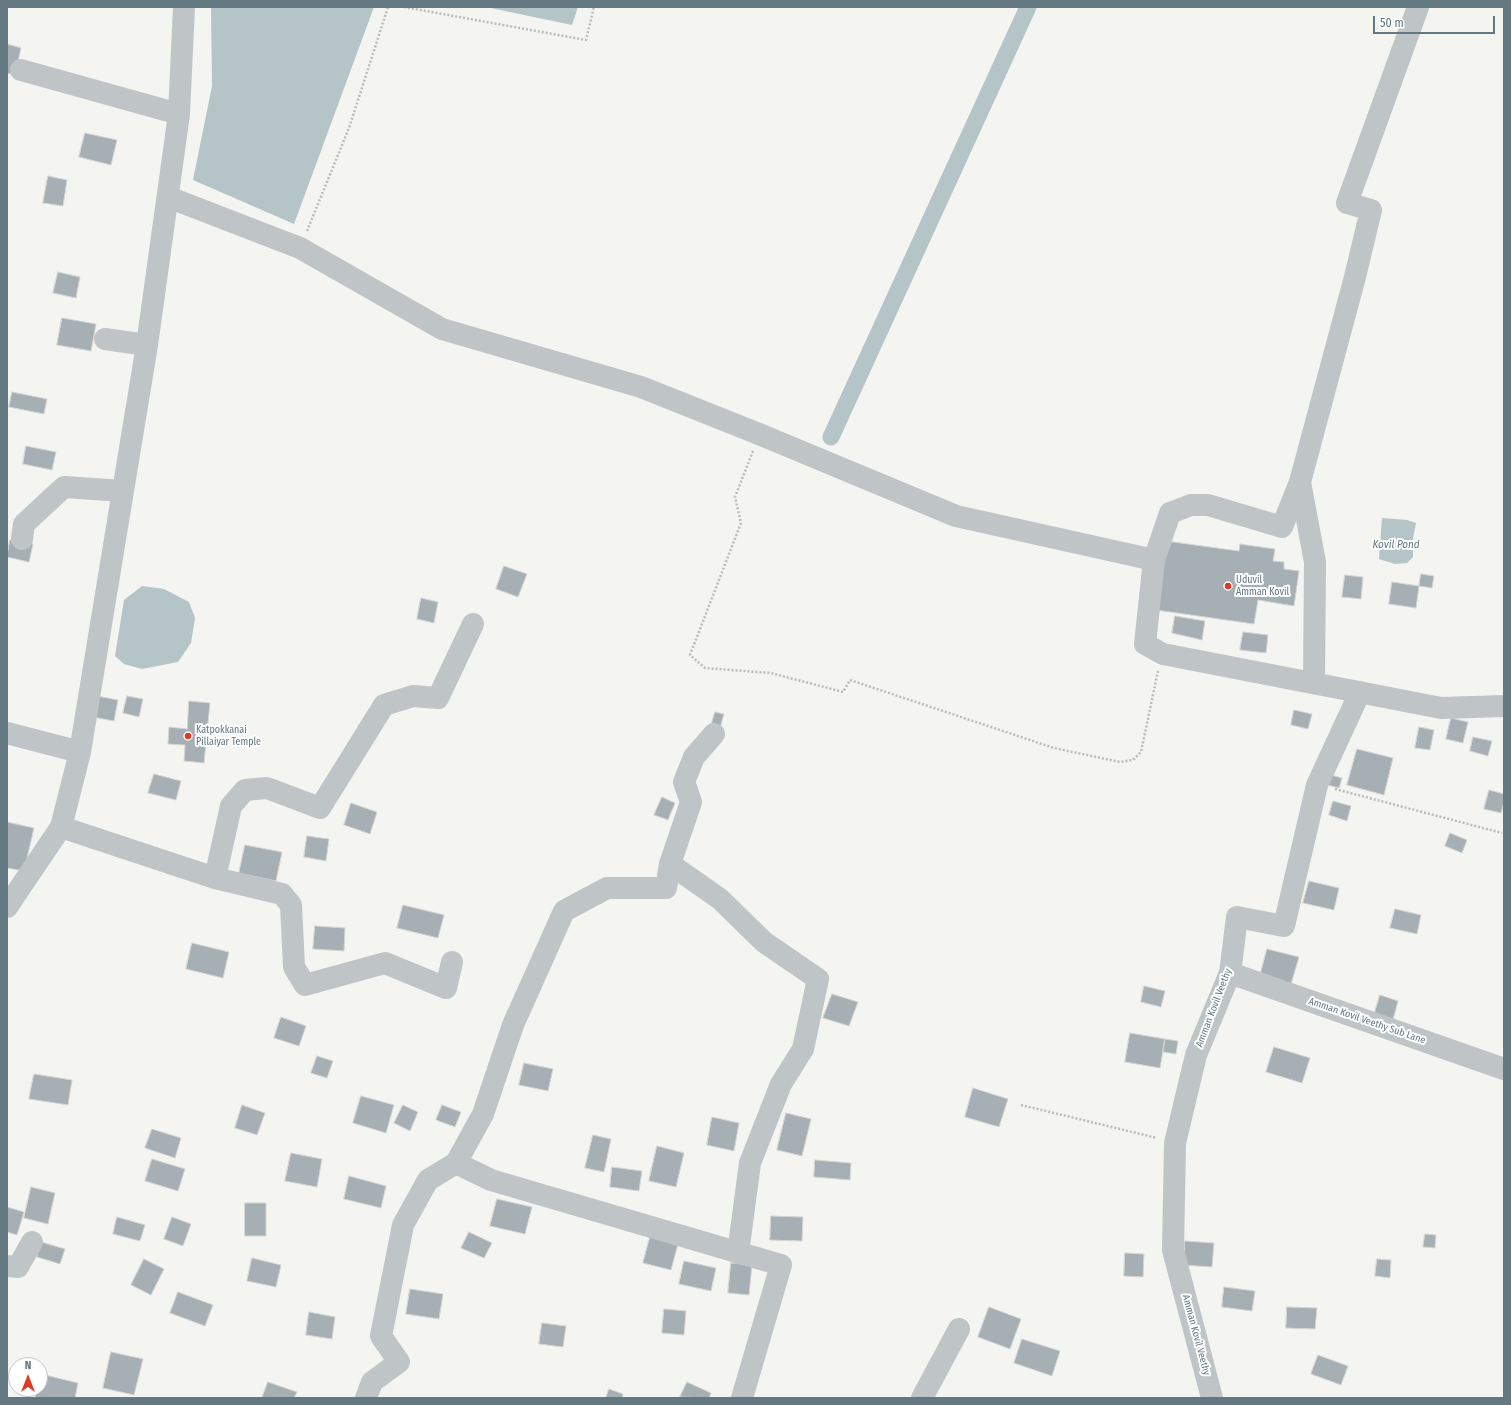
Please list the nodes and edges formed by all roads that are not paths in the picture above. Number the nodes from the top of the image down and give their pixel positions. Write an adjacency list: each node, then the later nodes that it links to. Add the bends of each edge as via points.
1 (184, 7): 4 (street)
2 (1418, 7): 8 (street, via 1347,203 1371,210 1356,276)
3 (22, 70): 4 (street)
4 (179, 114): 5 (street)
5 (168, 197): 7 (street); 11 (street, via 300,248 442,329 641,387 956,516)
6 (105, 339): 7 (street)
7 (147, 345): 9 (street)
8 (1300, 482): 11 (street, via 1282,527 1208,505 1191,505 1170,513); 13 (street, via 1315,562)
9 (123, 491): 10 (street, via 64,487 24,524); 18 (street)
10 (22, 539)
11 (1154, 560): 13 (street, via 1145,644 1163,654)
12 (473, 624): 21 (street, via 438,698 413,696 384,705 320,808 267,788 245,790 231,806)
13 (1314, 683): 14 (street)
14 (1360, 692): 15 (street, via 1441,708); 24 (street, Amman Kovil Veethy, via 1317,785 1284,926 1237,917)
15 (1504, 706)
16 (7, 733): 18 (street)
17 (714, 734): 20 (street, via 694,757 684,782 691,802)
18 (80, 752): 19 (street)
19 (61, 827): 21 (street); 22 (street)
20 (670, 864): 26 (street, via 666,888 607,888 564,911 514,1025 483,1114); 28 (street, via 720,899 764,942 818,979 803,1049 780,1084 750,1163)
21 (215, 878): 23 (street, via 282,894 291,905 294,967 305,985 385,963 446,988)
22 (7, 907)
23 (452, 962)
24 (1230, 973): 25 (street, Amman Kovil Veethy Sub Lane); 31 (street, Amman Kovil Veethy, via 1196,1055 1175,1143 1173,1250)
25 (1504, 1069)
26 (456, 1163): 28 (street, via 491,1180); 32 (street, via 428,1180 403,1224 381,1336 399,1362 372,1382)
27 (32, 1242): 29 (street, via 18,1267)
28 (738, 1252): 33 (street, via 780,1265)
29 (7, 1266)
30 (959, 1329): 34 (street)
31 (1211, 1393)
32 (366, 1398)
33 (742, 1398)
34 (922, 1398)

